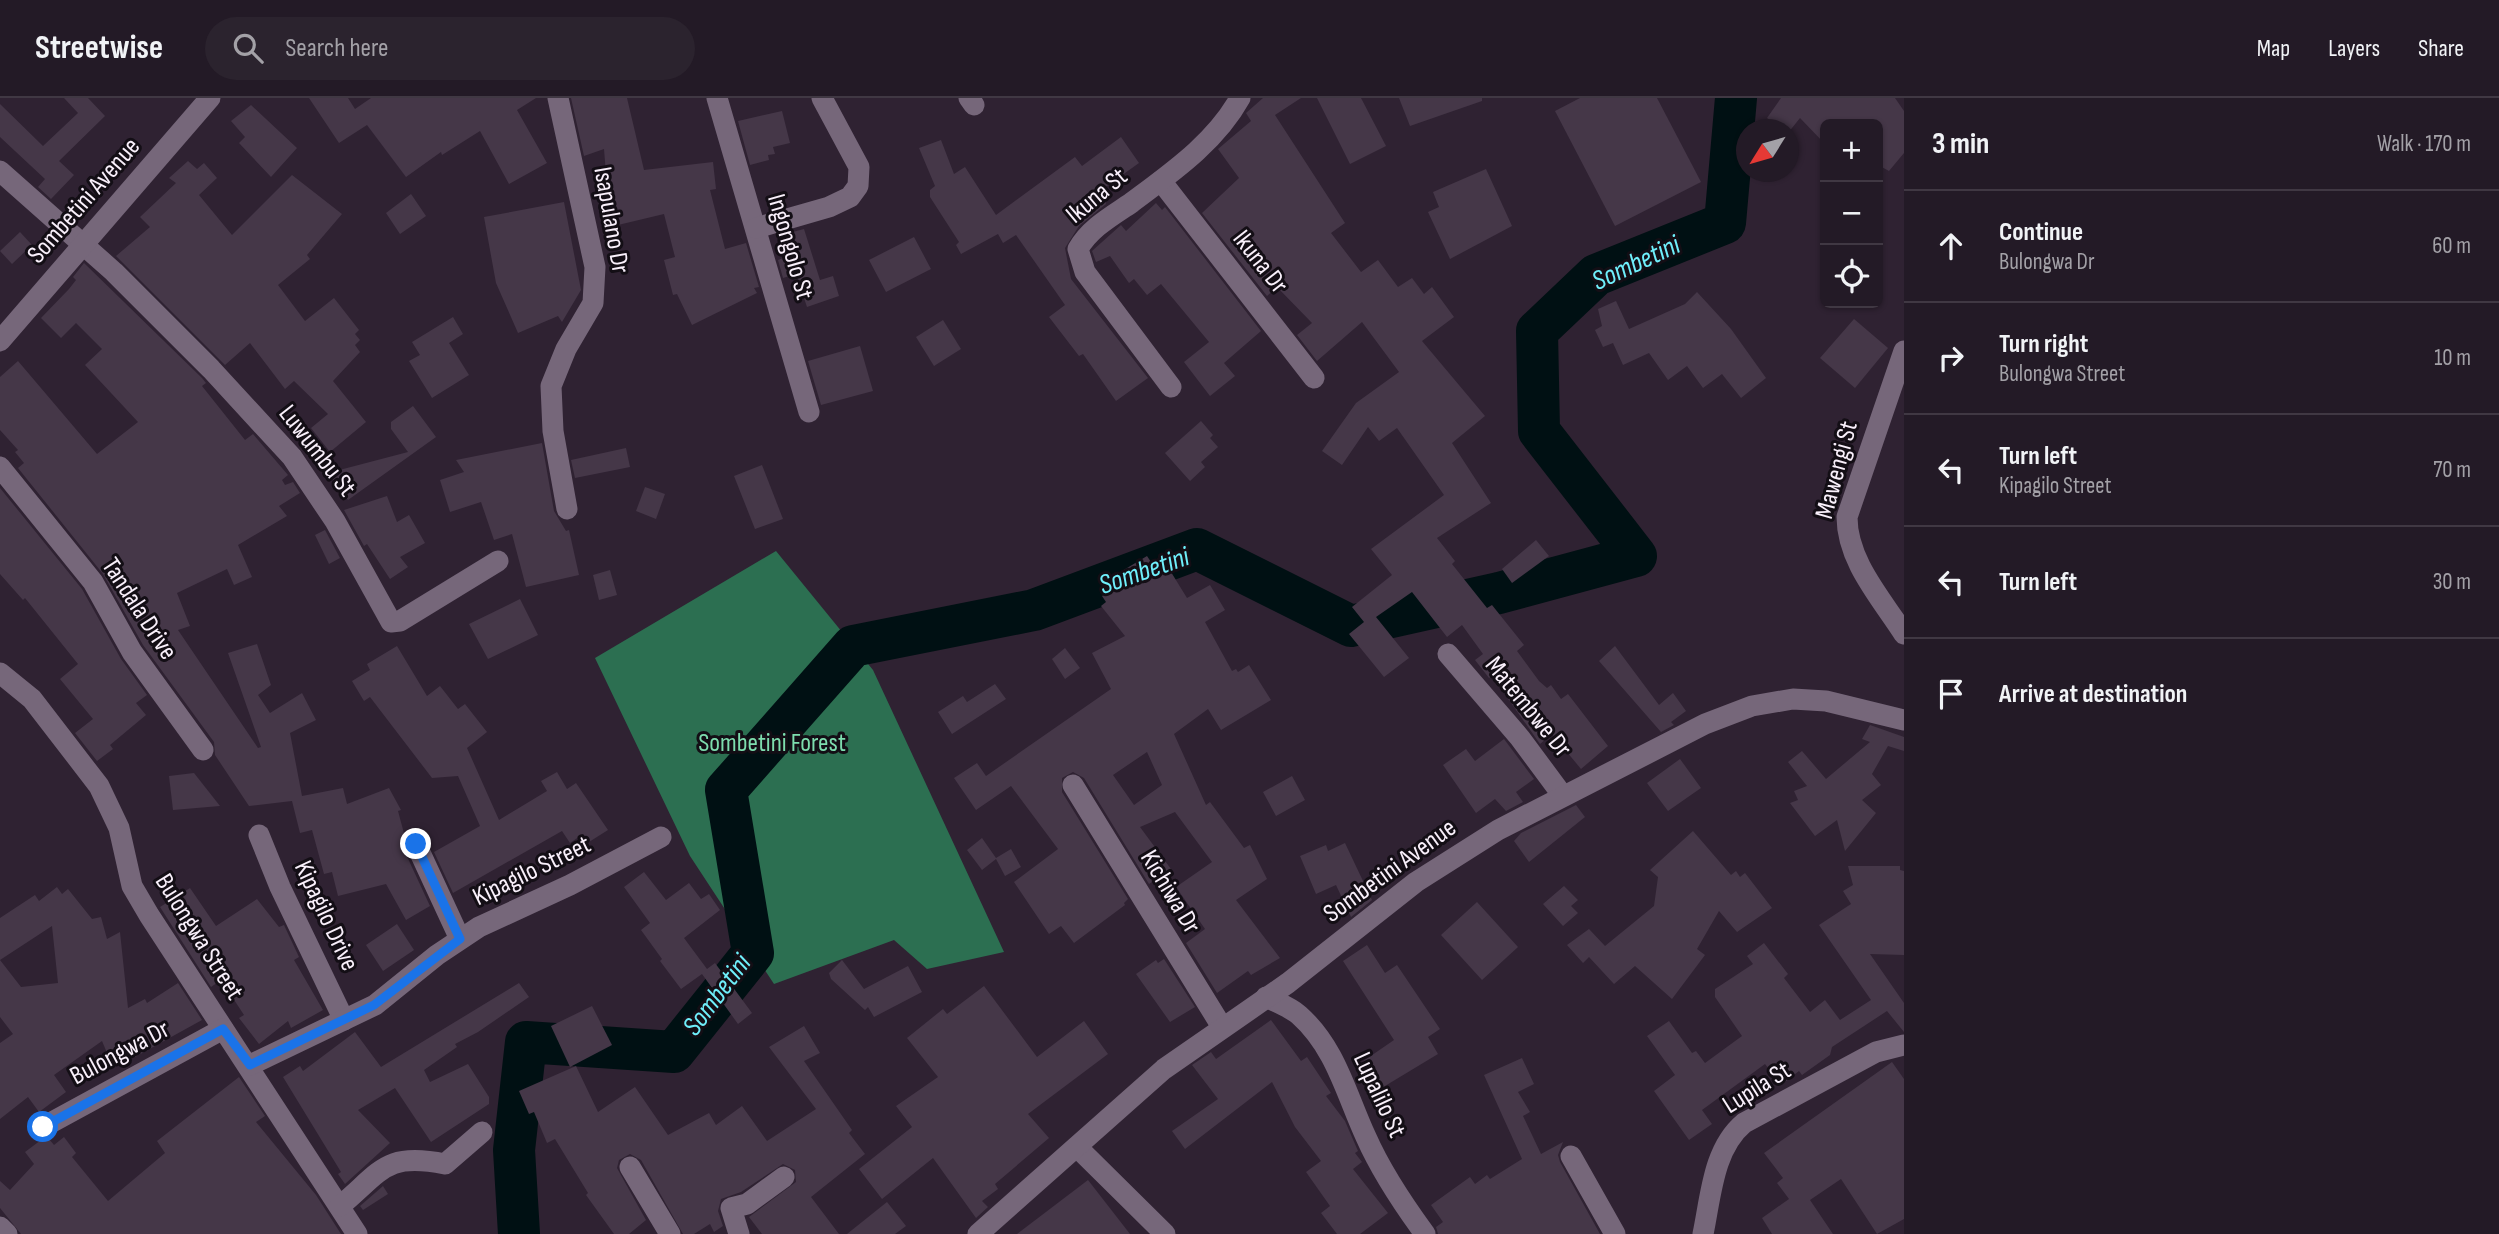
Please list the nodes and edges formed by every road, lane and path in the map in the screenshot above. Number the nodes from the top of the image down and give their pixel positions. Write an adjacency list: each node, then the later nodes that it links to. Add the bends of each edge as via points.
1 (558, 98): 16 (street, Isapulano Dr, via 596,267 593,303 551,386 553,431)
2 (717, 98): 8 (street, Ingongolo St)
3 (822, 98): 8 (street, via 859,167 858,186 850,197 829,207)
4 (1240, 98): 7 (street, Ikuna St, via 1212,137)
5 (196, 103): 9 (street, Sombetini Avenue)
6 (0, 171): 9 (street)
7 (1161, 181): 12 (street, Ikuna Dr); 13 (street, Ikuna St, via 1094,229 1078,249 1085,272)
8 (756, 228): 14 (street, Ingongolo St)
9 (85, 245): 10 (street, Sombetini Avenue); 17 (street, Luwumbu St, via 203,360 292,457 335,521 391,622 400,621)
10 (0, 341)
11 (1904, 351): 18 (street, Mawengi St, via 1847,517 1847,536 1854,556)
12 (1314, 378)
13 (1171, 387)
14 (809, 412)
15 (0, 467): 22 (street, Tandala Drive, via 93,582 132,652)
16 (567, 509)
17 (498, 561)
18 (1904, 634)
19 (1448, 654): 24 (street, Matembwe Dr)
20 (0, 673): 32 (street, Bulongwa Street, via 32,699 99,786 119,828 132,886)
21 (1904, 720): 24 (street, Sombetini Avenue, via 1826,701 1793,699 1752,706 1705,724)
22 (203, 750)
23 (1073, 785): 31 (street, Kichiwa Dr)
24 (1563, 796): 29 (street, Sombetini Avenue, via 1449,859)
25 (259, 835): 30 (street, Kipagilo Drive)
26 (661, 837): 28 (street, Kipagilo Street)
27 (416, 844): 28 (street)
28 (460, 939): 30 (street, Kipagilo Street, via 393,992)
29 (1266, 997): 31 (street, Sombetini Avenue); 49 (street, Lupalilo St, via 1298,1014 1318,1037 1341,1072 1366,1139)
30 (344, 1020): 34 (street, Kipagilo Street)
31 (1222, 1027): 37 (street, Sombetini Avenue, via 1164,1069)
32 (223, 1029): 34 (street, Bulongwa Street); 35 (street, Bulongwa Dr)
33 (1904, 1045): 51 (street, Lupila St, via 1877,1052 1733,1132 1718,1163)
34 (250, 1065): 41 (street, Bulongwa Street)
35 (43, 1127)
36 (482, 1132): 41 (street, via 444,1164 403,1158 387,1165)
37 (1077, 1147): 47 (street, Sombetini Avenue); 48 (street)
38 (1571, 1156): 50 (street)
39 (630, 1167): 45 (street)
40 (784, 1177): 46 (street, via 747,1204 731,1208)
41 (340, 1206): 44 (street, Bulongwa Street)
42 (0, 1227): 43 (street)
43 (7, 1234)
44 (358, 1234)
45 (670, 1234)
46 (739, 1234)
47 (978, 1234)
48 (1165, 1234)
49 (1425, 1234)
50 (1615, 1234)
51 (1703, 1234)

